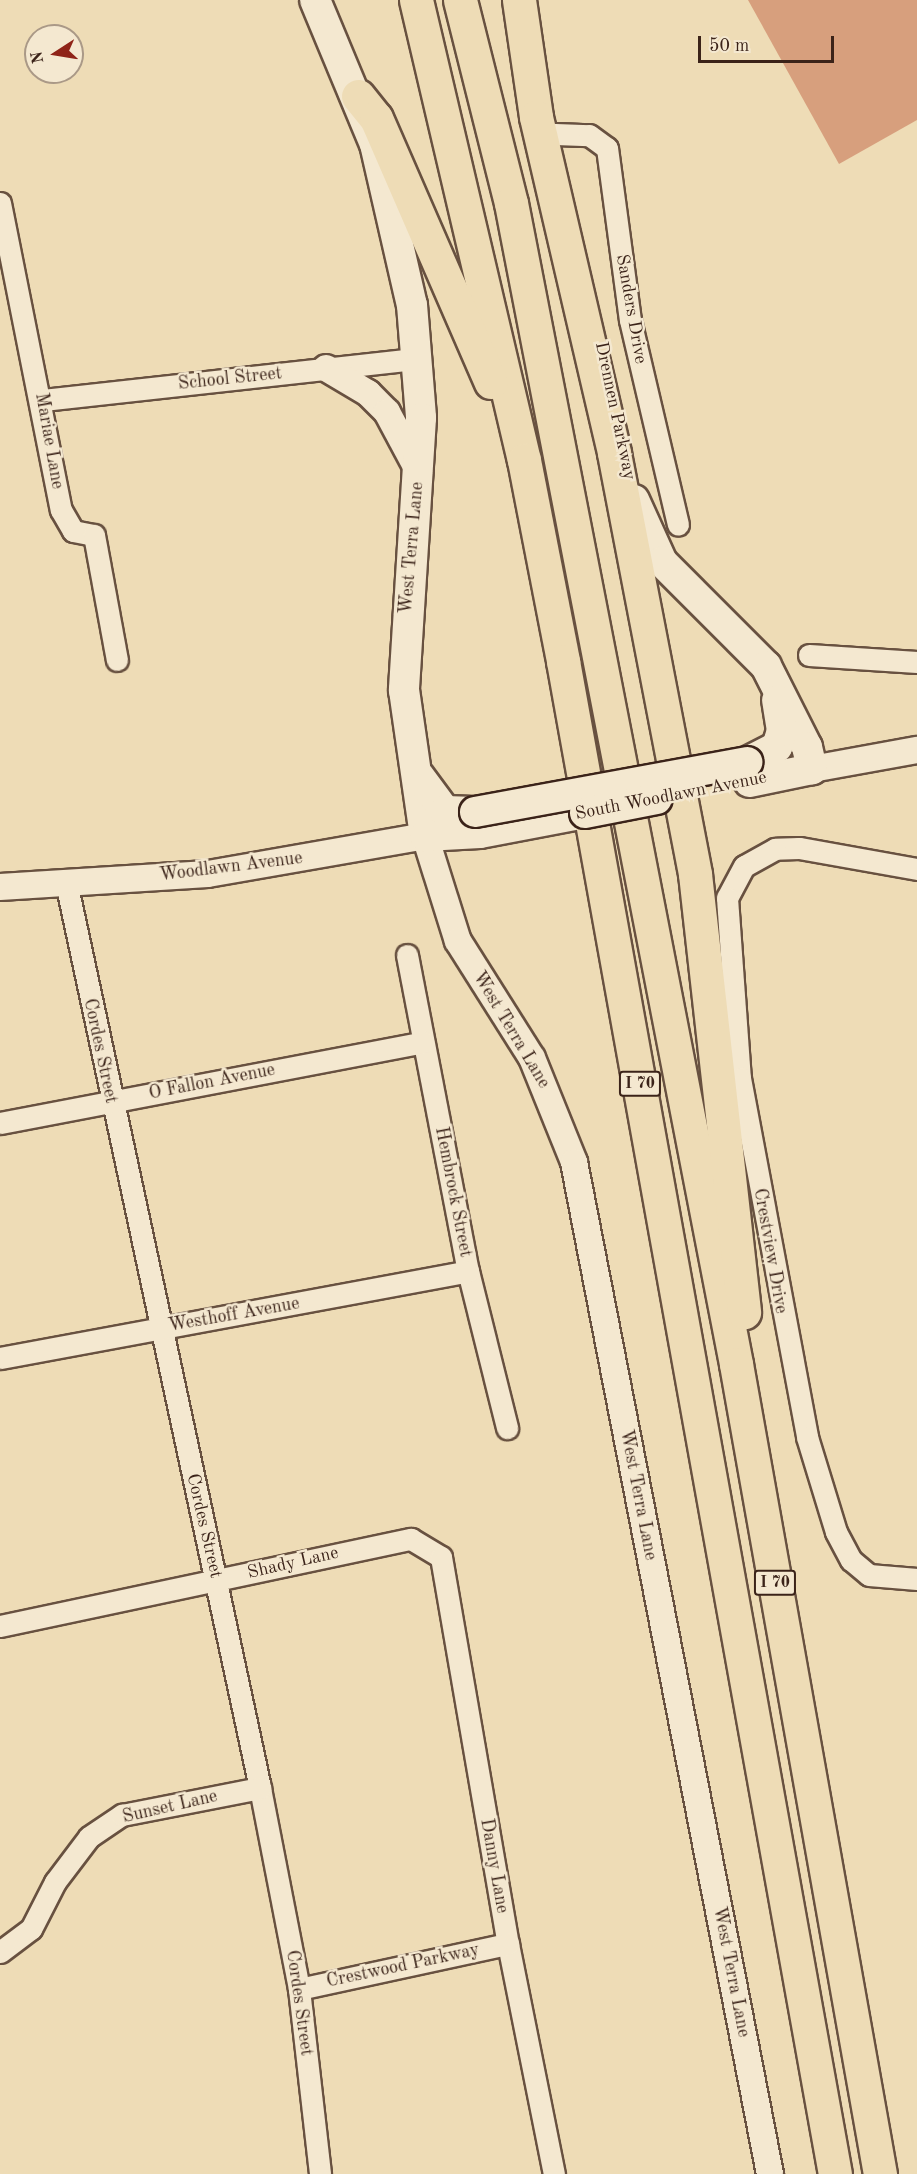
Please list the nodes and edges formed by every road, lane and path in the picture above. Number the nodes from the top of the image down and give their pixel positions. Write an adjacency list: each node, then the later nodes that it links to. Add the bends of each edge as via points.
1 (315, 0): 6 (main road, West Terra Lane)
2 (416, 0): 12 (highway, I 70)
3 (460, 0): 35 (highway, I 70, via 511,203)
4 (519, 0): 35 (highway, via 536,117 618,474 695,874 707,965 714,1079 746,1301)
5 (532, 0): 7 (main road, Drennen Parkway)
6 (358, 96): 9 (main road, West Terra Lane, via 386,184); 12 (highway, via 376,118)
7 (555, 134): 14 (street, Sanders Drive, via 589,135 607,148 630,320); 18 (main road, Drennen Parkway, via 645,533 684,587)
8 (0, 204): 11 (street, Mariae Lane)
9 (417, 359): 10 (street, School Street); 13 (main road, West Terra Lane)
10 (326, 368): 11 (street, School Street); 13 (street, via 368,393 387,412)
11 (43, 400): 16 (street, Mariae Lane, via 61,510 73,531 94,535)
12 (524, 460): 48 (highway, I 70)
13 (419, 472): 20 (main road, West Terra Lane, via 405,644)
14 (678, 524)
15 (809, 655): 17 (street)
16 (117, 660)
17 (917, 662)
18 (766, 666): 21 (main road, Drennen Parkway); 22 (main road, via 782,731 777,747)
19 (917, 750): 21 (street, South Woodlawn Avenue)
20 (413, 765): 23 (main road, via 437,805); 24 (main road, West Terra Lane)
21 (812, 769): 22 (main road, South Woodlawn Avenue)
22 (748, 772): 23 (main road, South Woodlawn Avenue, bridge)
23 (478, 822): 24 (main road, South Woodlawn Avenue)
24 (425, 836): 26 (street, Woodlawn Avenue, via 208,874); 47 (street, West Terra Lane, via 458,941 532,1058 574,1162)
25 (917, 869): 38 (street, Crestview Drive, via 800,848 775,849 744,866 727,898 740,1078 807,1437 836,1532 851,1560 869,1575)
26 (66, 882): 27 (street, Woodlawn Avenue); 30 (street, Cordes Street)
27 (0, 887)
28 (407, 955): 29 (street, Hembrock Street)
29 (423, 1042): 30 (street, O Fallon Avenue); 32 (street, Hembrock Street)
30 (110, 1101): 31 (street, O Fallon Avenue); 33 (street, Cordes Street)
31 (0, 1123)
32 (468, 1271): 33 (street, Westhoff Avenue); 36 (street, Hembrock Street)
33 (160, 1328): 34 (street, Westhoff Avenue); 39 (street, Cordes Street)
34 (0, 1358)
35 (736, 1364): 49 (highway, I 70)
36 (507, 1428)
37 (441, 1557): 39 (street, Shady Lane, via 411,1539); 42 (street, Danny Lane)
38 (917, 1579)
39 (216, 1580): 40 (street, Shady Lane); 41 (street, Cordes Street)
40 (0, 1626)
41 (260, 1788): 43 (street, Sunset Lane, via 122,1815 89,1837 55,1882 31,1929); 44 (street, Cordes Street)
42 (508, 1944): 44 (street, Crestwood Parkway); 46 (street, Danny Lane)
43 (0, 1952)
44 (299, 1989): 45 (street, Cordes Street)
45 (320, 2174)
46 (554, 2174)
47 (770, 2174)
48 (835, 2174)
49 (880, 2174)

